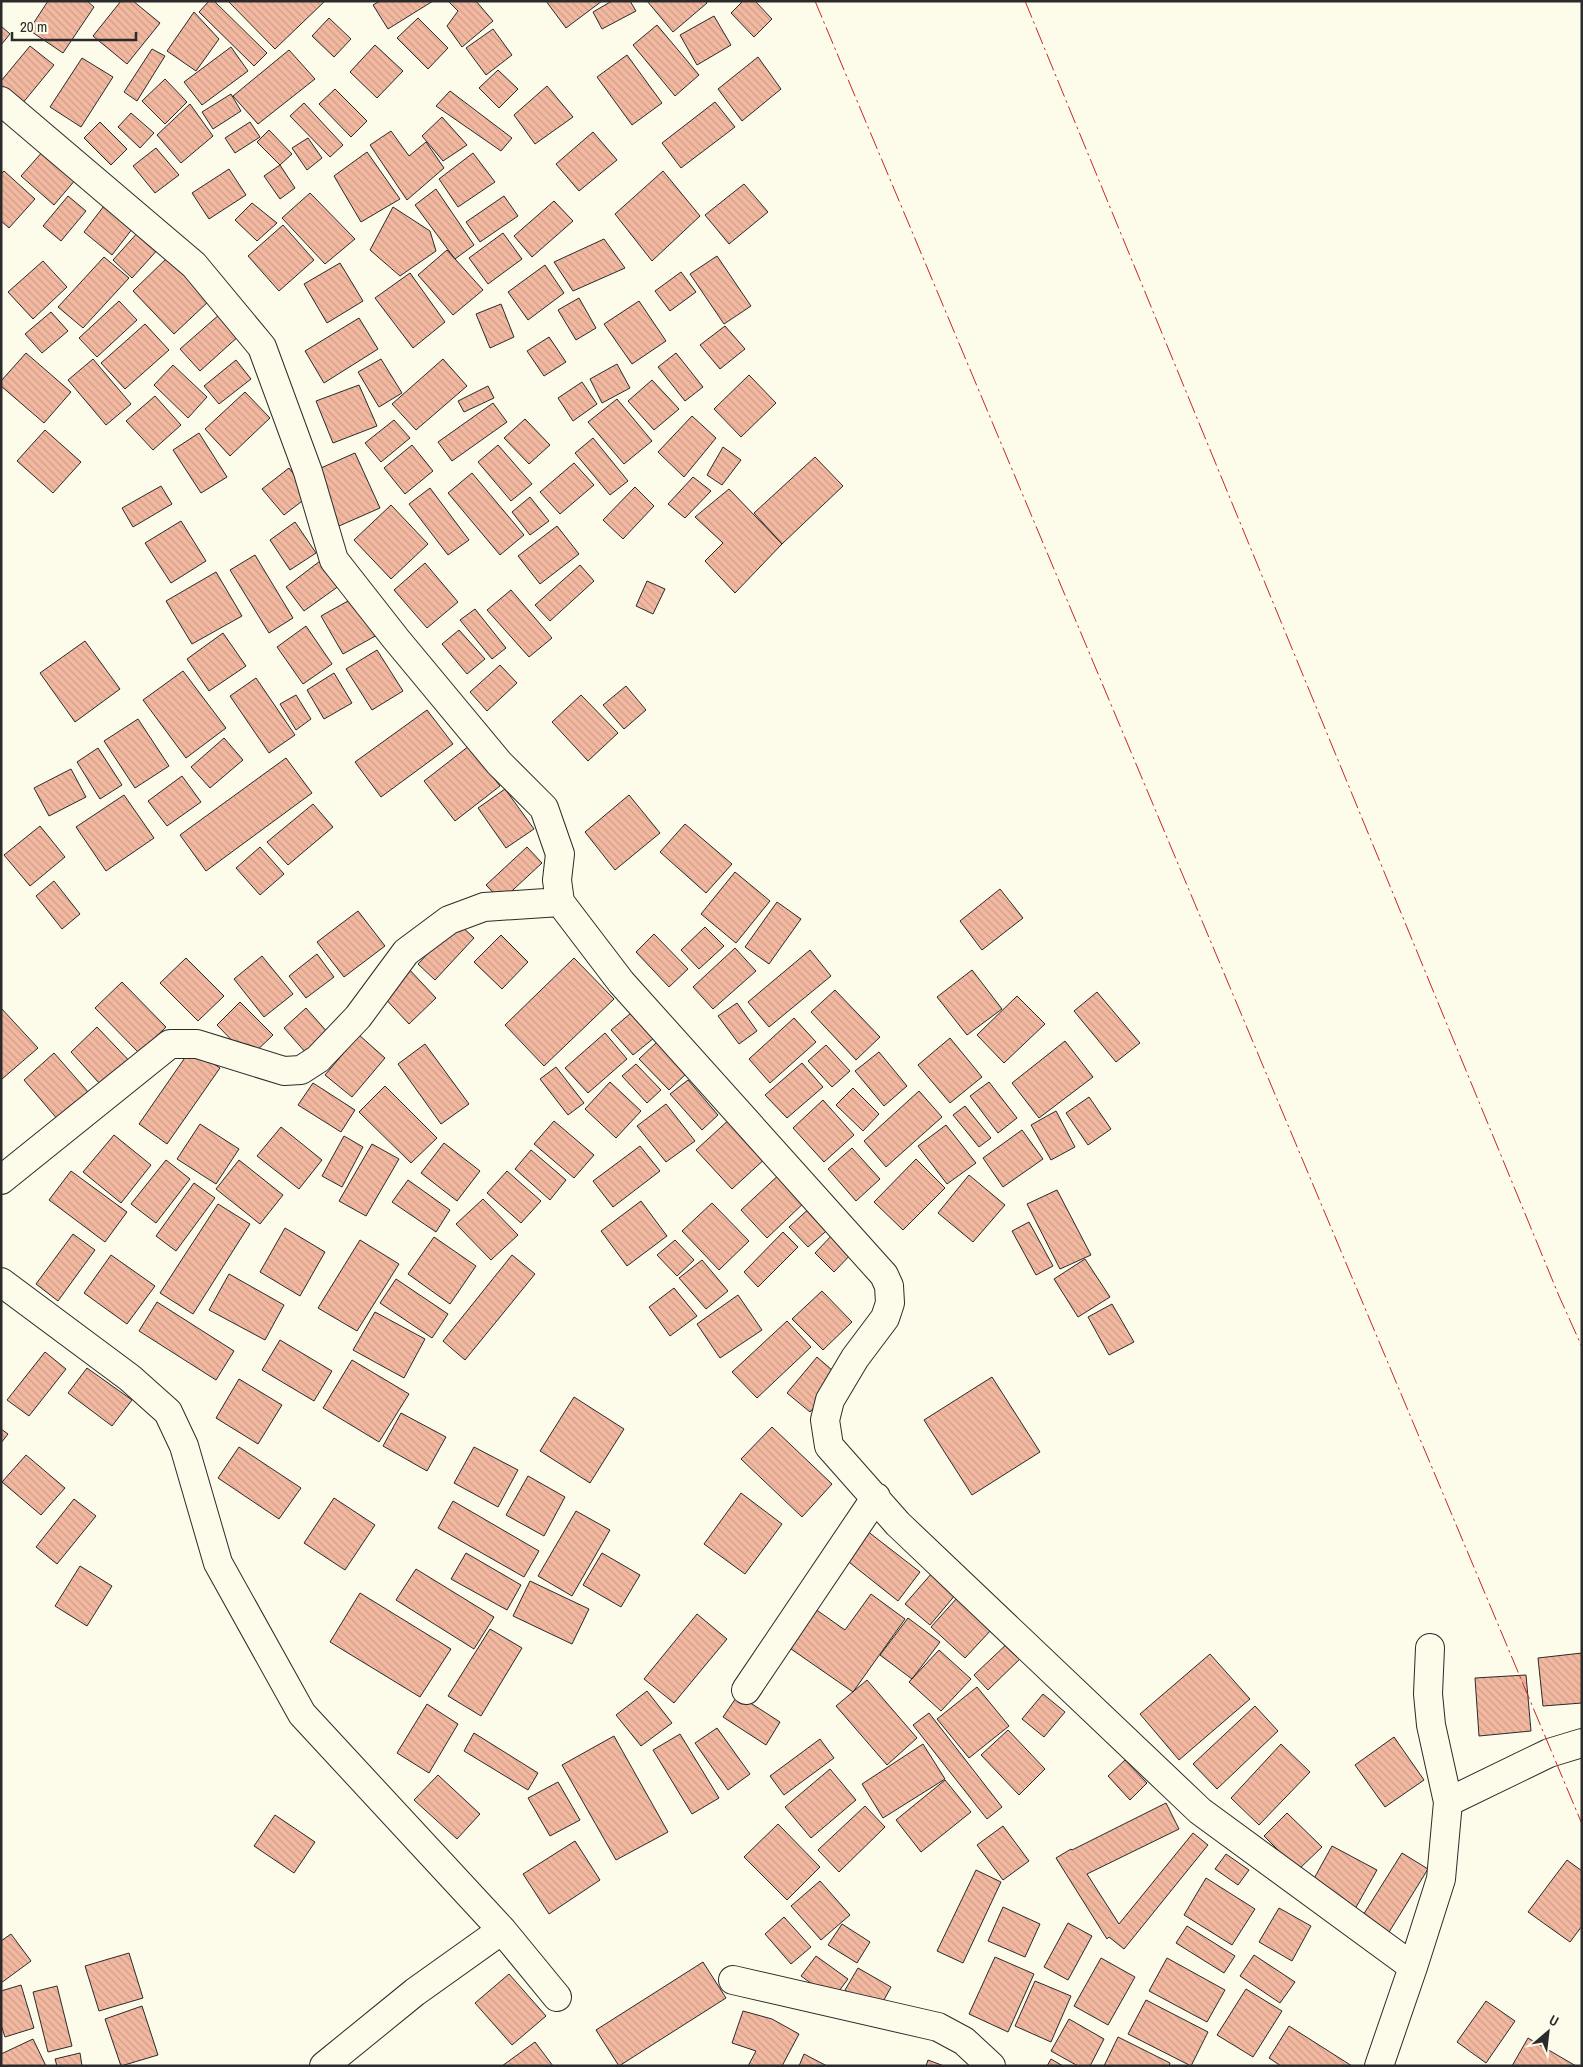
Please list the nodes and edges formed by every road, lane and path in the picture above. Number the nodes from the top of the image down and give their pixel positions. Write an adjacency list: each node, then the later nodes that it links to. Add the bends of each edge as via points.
1 (1, 101): 2 (street, via 194,265 262,347 308,472 334,560 499,764 544,808 560,854 557,880)
2 (560, 902): 3 (street, via 484,907 449,920 406,952 358,1016 318,1059 301,1070 284,1070 197,1044 170,1044); 5 (street, via 621,982 884,1275 889,1286 890,1303 885,1318 855,1358 830,1400 825,1420 829,1446)
3 (1, 1180)
4 (1, 1282): 10 (street, via 130,1378 168,1412 184,1446 218,1563 302,1714)
5 (876, 1498): 7 (street); 11 (street, via 898,1524 1200,1811)
6 (1430, 1648): 9 (street, via 1428,1694 1431,1725)
7 (746, 1690)
8 (1582, 1743): 9 (street, via 1549,1753)
9 (1448, 1802): 11 (street, via 1441,1879)
10 (502, 1930): 13 (street); 14 (street, via 415,1992)
11 (1413, 1967): 16 (street)
12 (733, 1980): 15 (street, via 938,2027 964,2041)
13 (558, 1997)
14 (324, 2066)
15 (991, 2066)
16 (1378, 2066)

